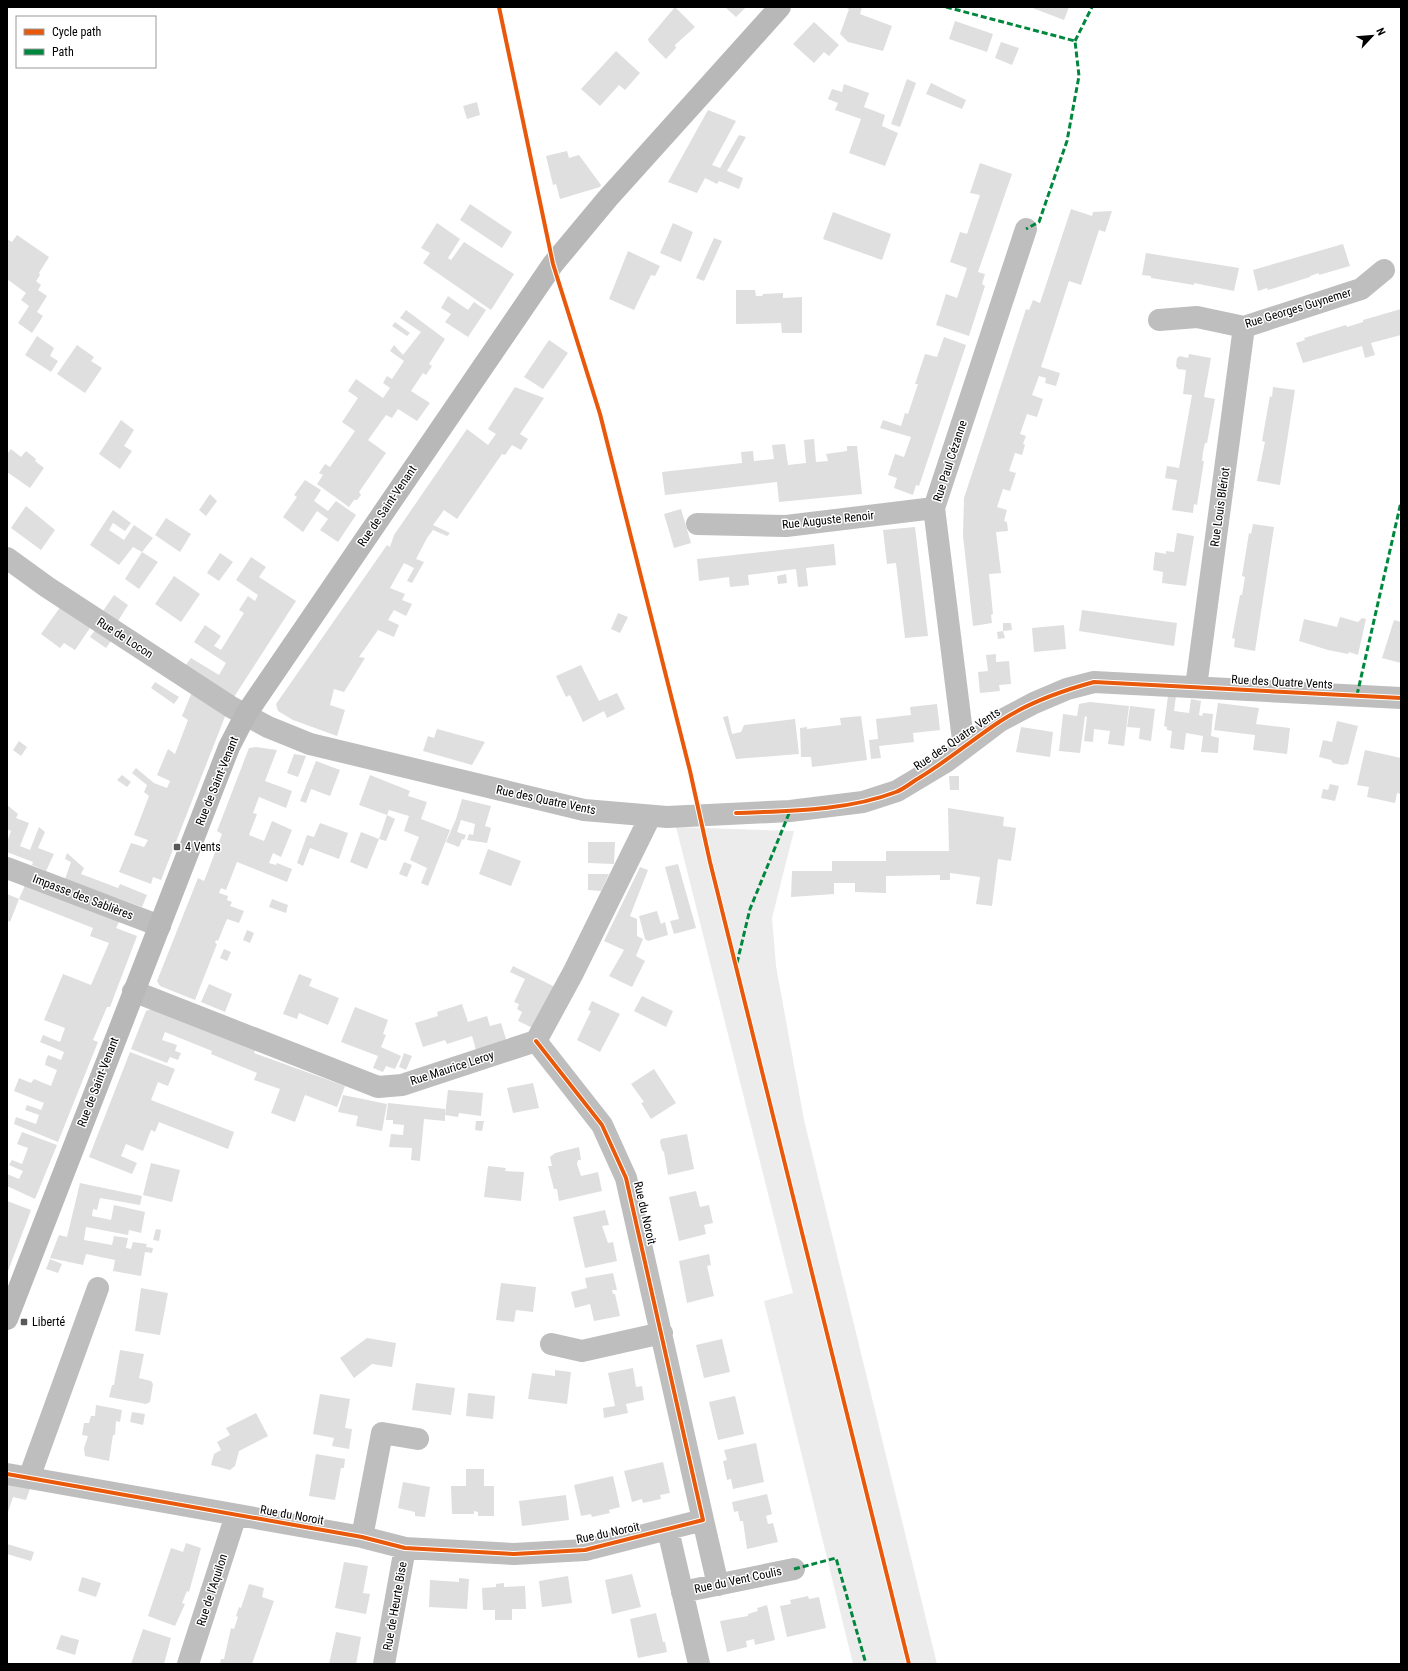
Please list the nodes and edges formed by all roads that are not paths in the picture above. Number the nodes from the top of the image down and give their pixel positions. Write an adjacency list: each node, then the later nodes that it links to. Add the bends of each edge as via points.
1 (780, 7): 11 (main road, Rue de Saint-Venant, via 608,198 553,264)
2 (1026, 229): 6 (street, Rue Paul Cézanne)
3 (1384, 270): 5 (street, Rue Georges Guynemer, via 1361,289)
4 (1159, 320): 5 (street, Rue Georges Guynemer, via 1197,317)
5 (1244, 326): 9 (street, Rue Louis Blériot)
6 (934, 508): 7 (street, Rue Auguste Renoir, via 786,526); 12 (street, Rue Paul Cézanne)
7 (697, 524)
8 (7, 558): 11 (street, Rue de Locon, via 52,591 231,707)
9 (1196, 687): 10 (street, Rue des Quatre Vents); 12 (street, Rue des Quatre Vents, via 1094,682 1067,689 1000,721)
10 (1401, 698)
11 (246, 714): 13 (street, Rue des Quatre Vents, via 268,727 310,744 584,810); 15 (main road, Rue de Saint-Venant, via 229,747)
12 (964, 748): 13 (street, Rue des Quatre Vents, via 897,791 863,802 790,811)
13 (658, 817): 17 (street)
14 (7, 868): 15 (street, Impasse des Sablières)
15 (160, 926): 16 (main road, Rue de Saint-Venant)
16 (133, 991): 17 (street, Rue Maurice Leroy, via 378,1087 402,1085); 19 (main road, Rue de Saint-Venant)
17 (536, 1041): 20 (street, Rue du Noroit, via 602,1125 623,1172)
18 (98, 1288): 24 (street)
19 (7, 1319)
20 (662, 1333): 21 (street, via 582,1351); 26 (street, Rue du Noroit)
21 (551, 1344)
22 (418, 1439): 28 (street, via 382,1433)
23 (7, 1474): 24 (street, Rue du Noroit)
24 (29, 1478): 25 (street, Rue du Noroit)
25 (236, 1515): 28 (street, Rue du Noroit); 33 (street, Rue de l'Aquilon)
26 (703, 1520): 27 (street, Rue du Noroit); 31 (street)
27 (668, 1530): 29 (street, Rue du Noroit, via 585,1550 514,1554); 32 (street, Rue du Vent Coulis)
28 (362, 1536): 29 (street, Rue du Noroit)
29 (405, 1548): 34 (street, Rue de Heurte Bise)
30 (794, 1568): 31 (street, Rue du Vent Coulis)
31 (718, 1585): 32 (street, Rue du Vent Coulis)
32 (682, 1592): 35 (street, Rue du Vent Coulis)
33 (188, 1664)
34 (384, 1664)
35 (699, 1664)

